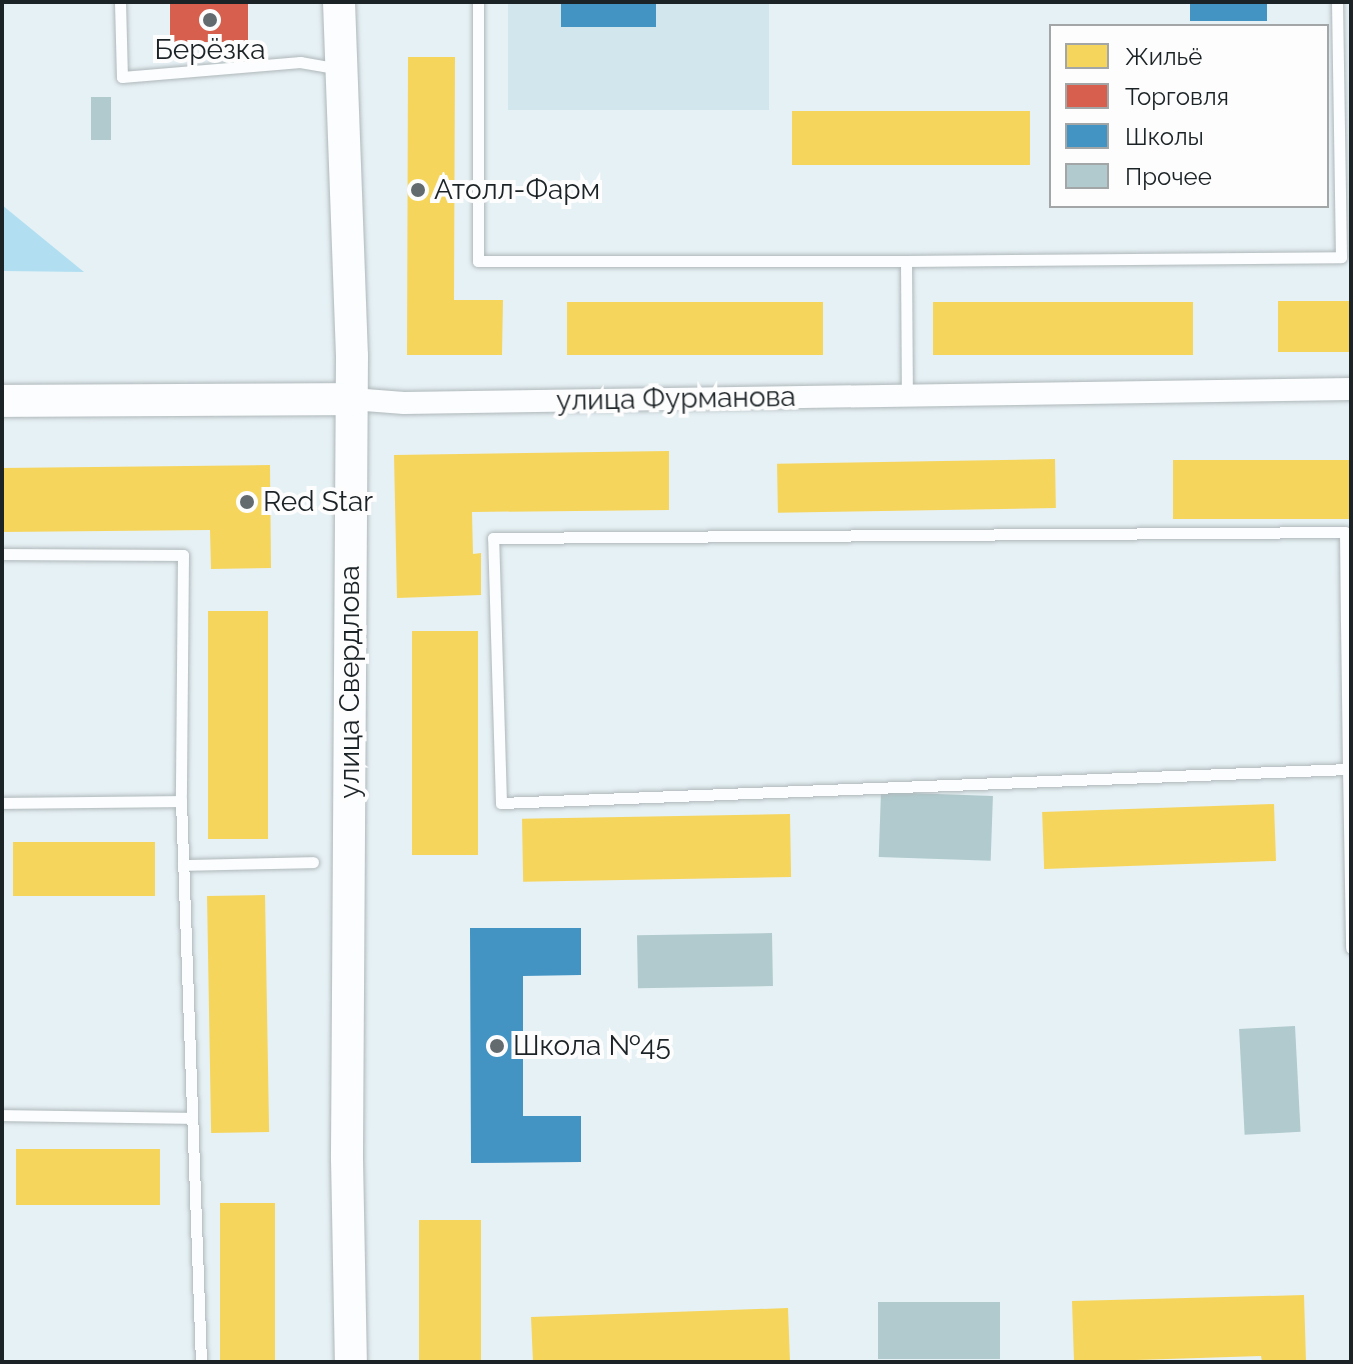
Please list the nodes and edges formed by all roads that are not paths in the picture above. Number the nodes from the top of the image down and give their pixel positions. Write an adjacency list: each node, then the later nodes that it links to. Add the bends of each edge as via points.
1 (120, 2): 5 (lane, via 122,77 300,62)
2 (339, 2): 5 (main road, улица Свердлова)
3 (478, 2): 6 (lane, via 478,261)
4 (1337, 2): 6 (lane, via 1341,257)
5 (339, 70): 9 (main road, улица Свердлова)
6 (906, 261): 8 (lane)
7 (1351, 389): 8 (street, улица Фурманова)
8 (907, 395): 9 (street, улица Фурманова, via 404,403)
9 (352, 399): 10 (main road, улица Фурманова); 22 (main road, улица Свердлова, via 347,1128)
10 (2, 401)
11 (2, 554): 14 (lane, via 183,555)
12 (1349, 623): 13 (lane); 13 (lane, via 1345,532 493,538 501,803)
13 (1348, 769): 18 (lane)
14 (181, 801): 15 (lane); 17 (lane)
15 (2, 803)
16 (313, 862): 17 (lane)
17 (183, 865): 20 (lane)
18 (1351, 948)
19 (2, 1115): 20 (lane)
20 (192, 1118): 21 (lane)
21 (201, 1362)
22 (351, 1362)

